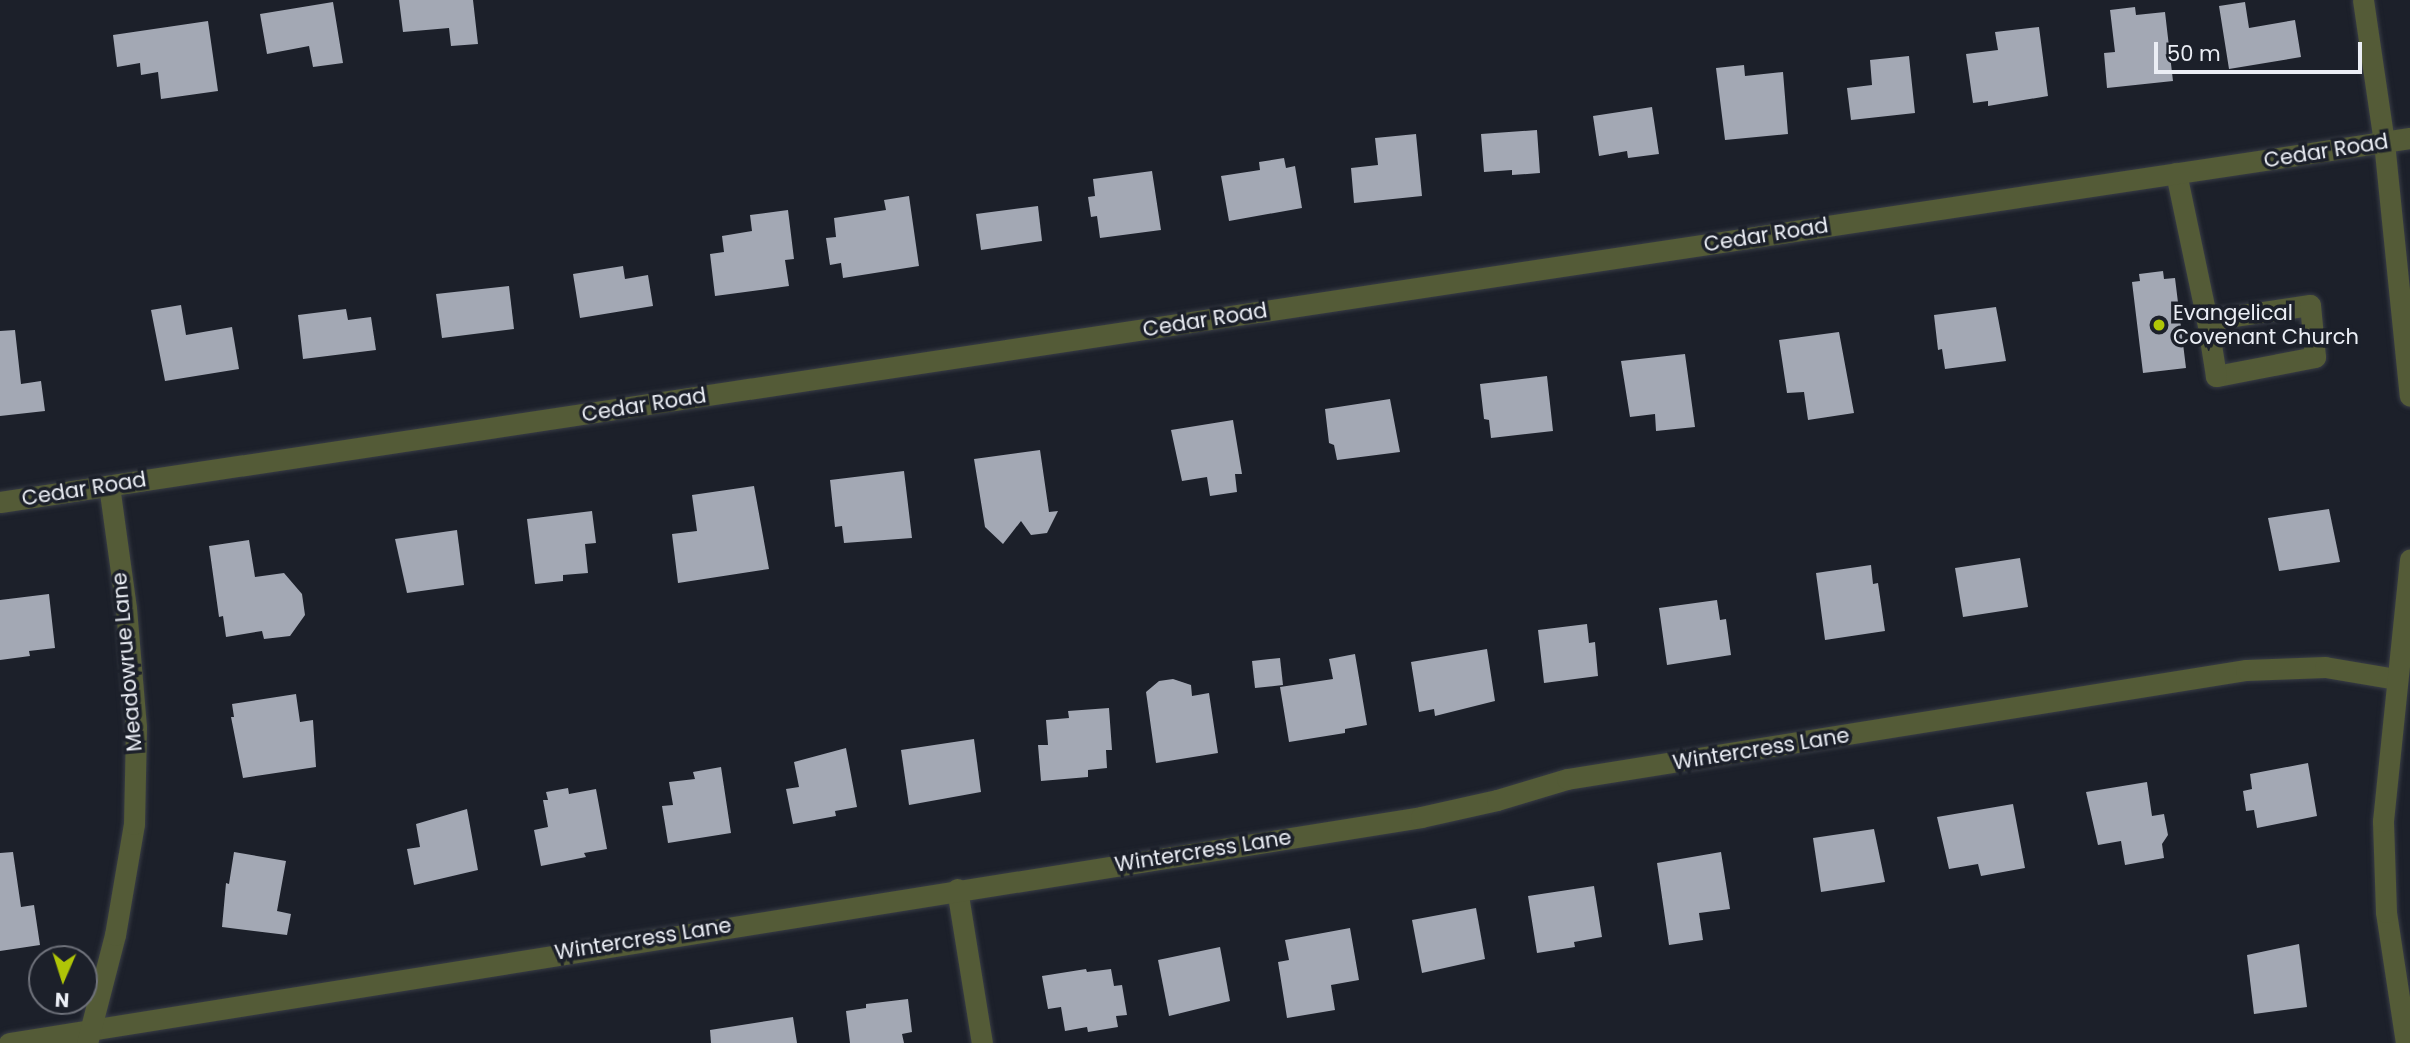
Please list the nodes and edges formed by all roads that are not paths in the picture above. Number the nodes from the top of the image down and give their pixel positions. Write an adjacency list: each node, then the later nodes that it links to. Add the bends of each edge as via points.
1 (2363, 0): 3 (street)
2 (2410, 138): 3 (street, Cedar Road)
3 (2384, 142): 4 (street, Cedar Road); 6 (street)
4 (2176, 173): 5 (street); 7 (street, Cedar Road)
5 (2207, 320): 5 (street, via 2310,304 2315,358 2216,376)
6 (2410, 396)
7 (109, 486): 8 (street, Cedar Road); 13 (street, Meadowrue Lane, via 136,727 134,824 114,935)
8 (0, 502)
9 (2410, 559): 10 (street)
10 (2396, 679): 11 (street, Wintercress Lane, via 2325,667 2246,670 1567,779 1421,817); 12 (street, via 2383,821 2386,912)
11 (957, 889): 13 (street, Wintercress Lane); 15 (street)
12 (2403, 980): 16 (street)
13 (88, 1037): 14 (street, Wintercress Lane)
14 (9, 1043)
15 (982, 1043)
16 (2406, 1043)

